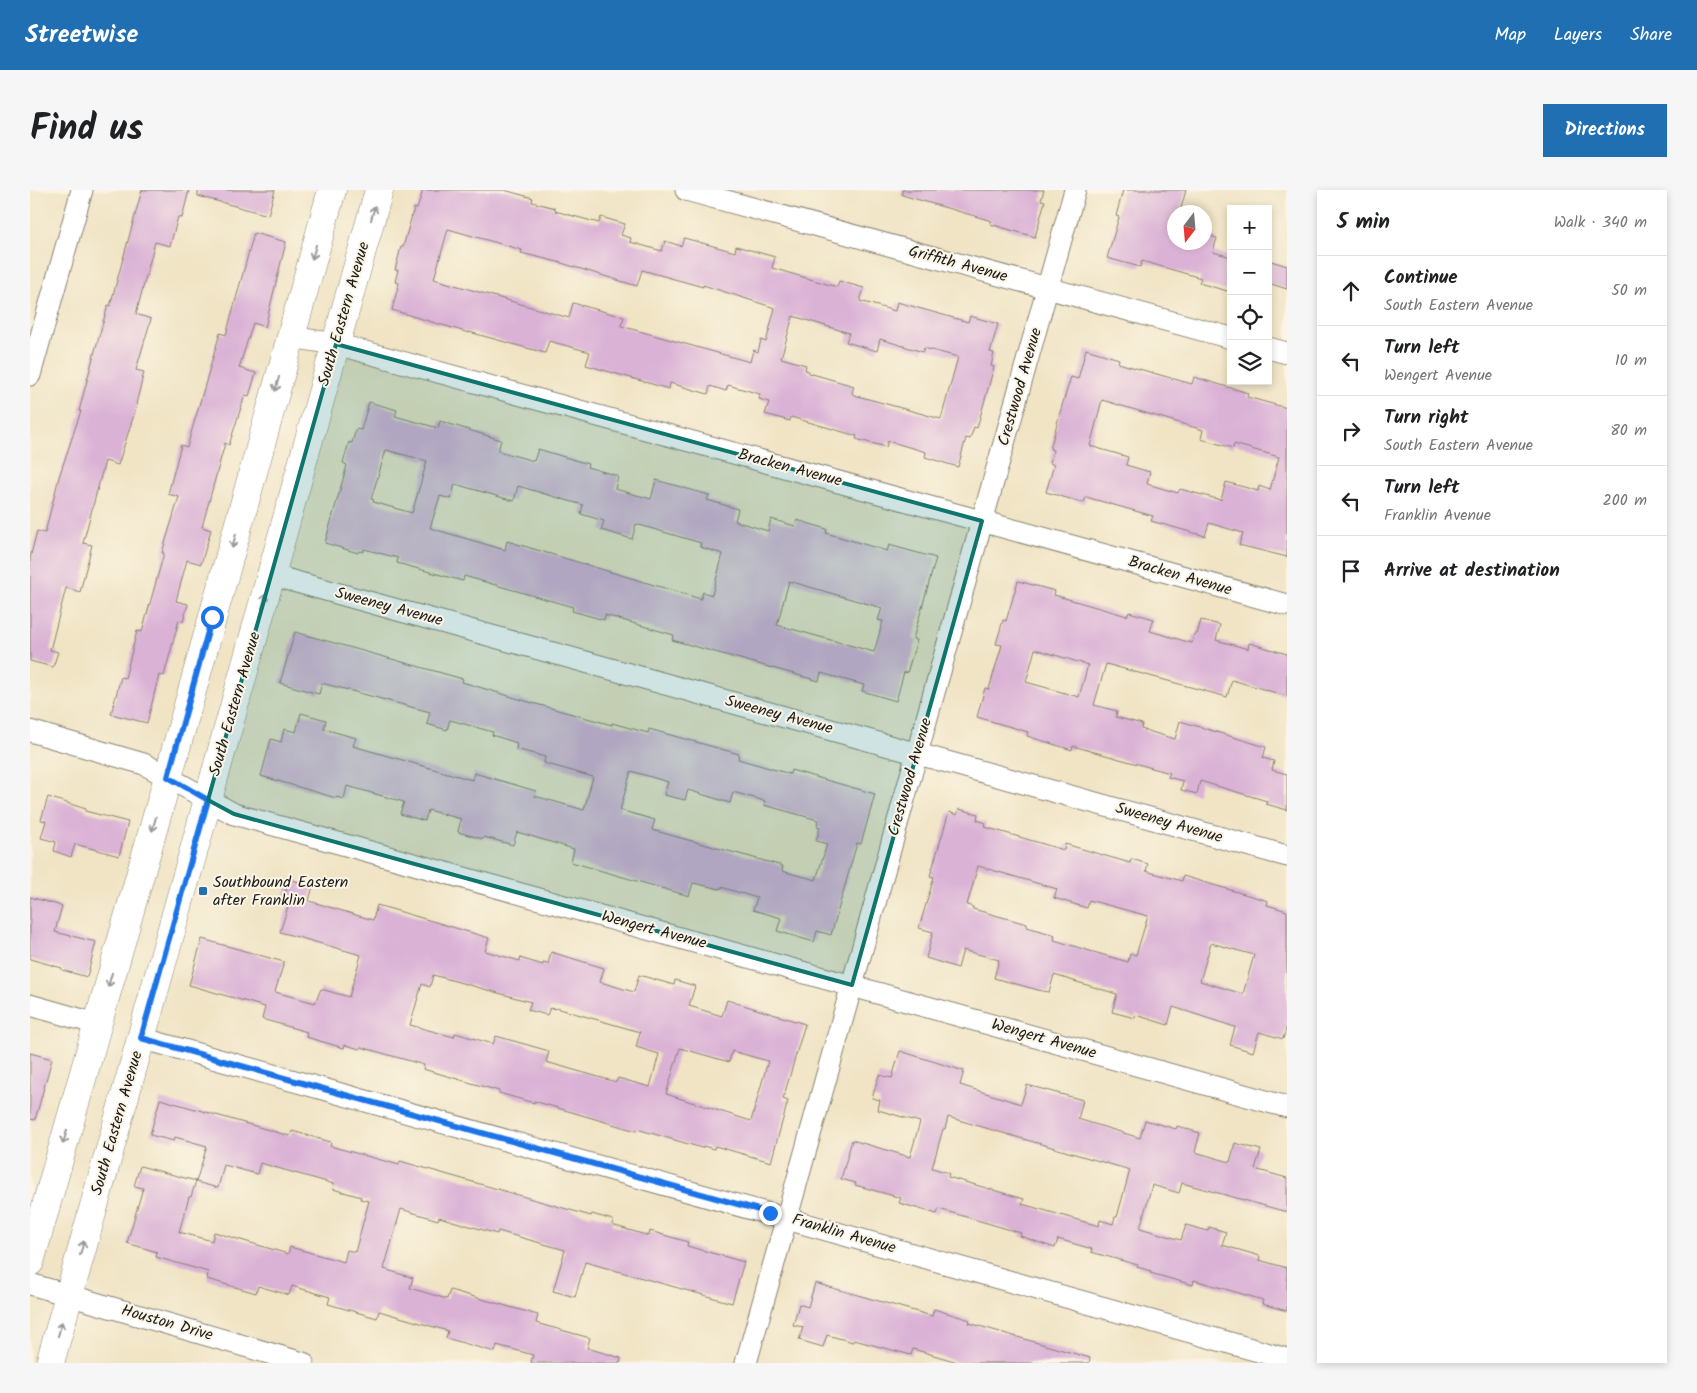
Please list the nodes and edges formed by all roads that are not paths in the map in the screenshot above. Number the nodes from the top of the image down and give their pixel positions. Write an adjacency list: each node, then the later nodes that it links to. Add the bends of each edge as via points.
1 (82, 190): 12 (street)
2 (332, 190): 8 (main road, one-way to 8)
3 (379, 190): 9 (main road, South Eastern Avenue, one-way to 3)
4 (686, 190): 6 (street, Griffith Avenue)
5 (1075, 190): 6 (street, Crestwood Avenue)
6 (1048, 288): 7 (street, Griffith Avenue); 13 (street, Crestwood Avenue)
7 (1227, 337)
8 (290, 338): 9 (street, Bracken Avenue); 18 (main road, one-way to 18)
9 (336, 344): 13 (street, Bracken Avenue); 14 (main road, South Eastern Avenue)
10 (1272, 349): 11 (street)
11 (1287, 353)
12 (30, 375)
13 (982, 520): 15 (street, Bracken Avenue); 17 (street, Crestwood Avenue)
14 (271, 575): 17 (street, Sweeney Avenue); 19 (main road, South Eastern Avenue, one-way to 14)
15 (1287, 606)
16 (30, 731): 18 (street, Wengert Avenue, via 144,764)
17 (917, 753): 20 (street, Sweeney Avenue); 21 (street, Crestwood Avenue)
18 (168, 777): 19 (street, Wengert Avenue); 23 (main road, one-way to 23)
19 (208, 800): 21 (street, Wengert Avenue, via 234,814); 24 (main road, South Eastern Avenue)
20 (1287, 856)
21 (852, 985): 25 (street, Wengert Avenue); 26 (street, Crestwood Avenue)
22 (30, 1005): 23 (street)
23 (97, 1024): 27 (main road, one-way to 27)
24 (141, 1038): 26 (street, Franklin Avenue); 29 (main road, South Eastern Avenue, one-way to 24)
25 (1287, 1107)
26 (787, 1218): 30 (street, Franklin Avenue); 33 (street, Crestwood Avenue)
27 (30, 1262)
28 (30, 1284): 29 (street, Houston Drive)
29 (69, 1295): 31 (main road, South Eastern Avenue, one-way to 29); 32 (street, Houston Drive)
30 (1287, 1359)
31 (50, 1363)
32 (303, 1363)
33 (746, 1363)

